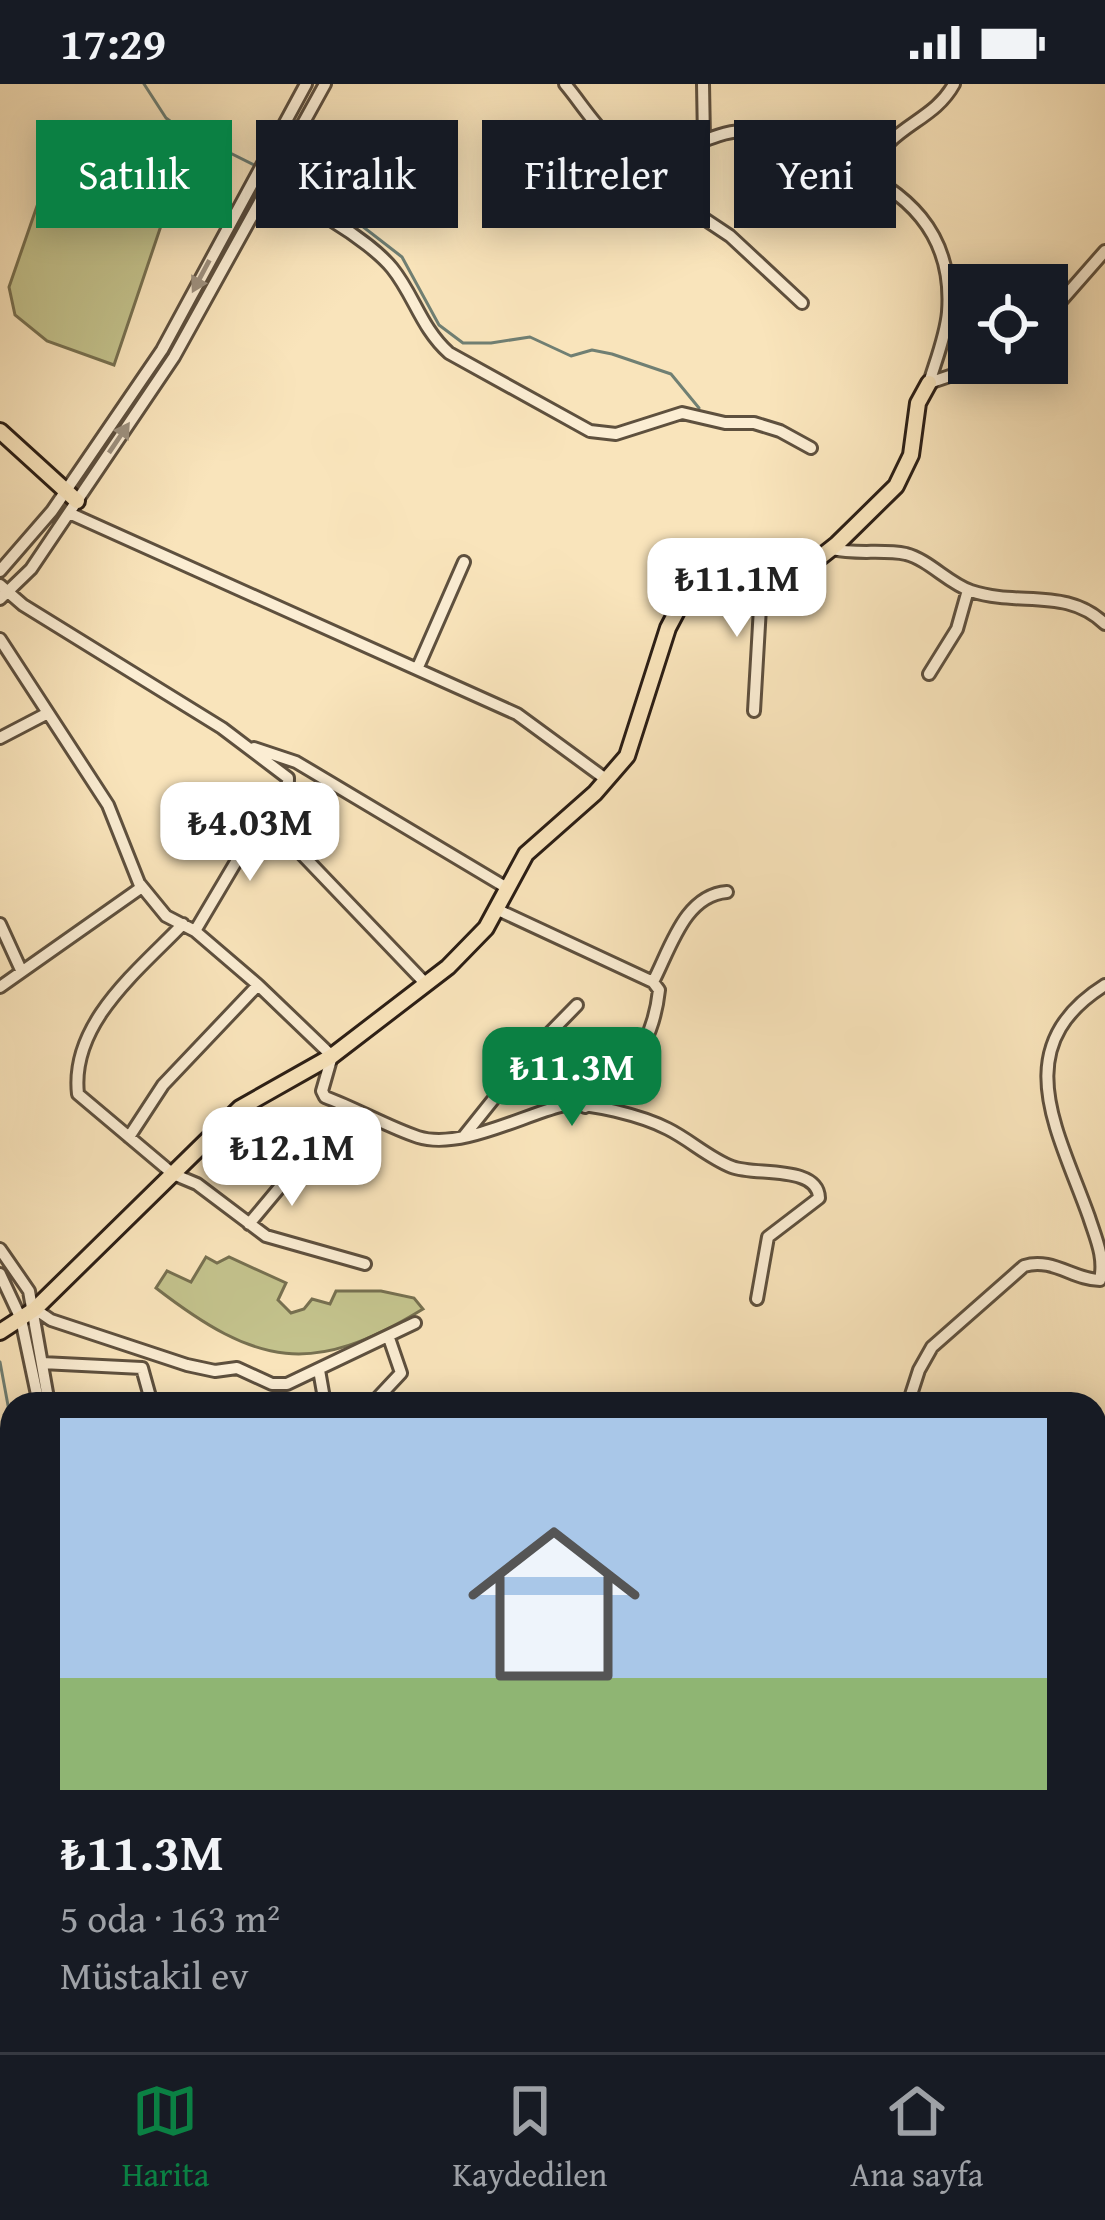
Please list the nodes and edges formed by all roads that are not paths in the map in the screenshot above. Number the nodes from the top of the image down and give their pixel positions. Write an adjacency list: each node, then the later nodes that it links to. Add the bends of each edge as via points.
1 (307, 84): 21 (street, one-way to 21)
2 (325, 84): 6 (street)
3 (565, 84): 7 (street)
4 (703, 84): 8 (street)
5 (954, 84): 9 (street)
6 (304, 120)
7 (596, 120)
8 (704, 120)
9 (896, 134)
10 (896, 194): 18 (street, via 935,233 948,311)
11 (256, 205): 21 (street, one-way to 11, via 174,357)
12 (710, 223): 16 (street)
13 (341, 228): 20 (street, via 394,269 432,338 449,353 590,430 616,434 682,413 754,423)
14 (1105, 251): 15 (street)
15 (1068, 293)
16 (802, 303)
17 (948, 377): 18 (street)
18 (929, 383): 22 (main road, via 896,486)
19 (0, 430): 21 (main road)
20 (812, 448)
21 (70, 502): 24 (street); 27 (street, via 31,568); 30 (street)
22 (831, 549): 25 (main road); 26 (street, via 913,556)
23 (464, 562): 30 (street)
24 (0, 571)
25 (762, 573): 32 (street); 36 (main road, via 687,592 627,756)
26 (968, 590): 28 (street, via 1075,602); 31 (street, via 957,629)
27 (2, 592): 35 (street)
28 (1105, 623)
29 (0, 639): 33 (street)
30 (418, 667): 36 (street, via 517,714)
31 (929, 674)
32 (754, 711)
33 (46, 714): 34 (street); 38 (street, via 108,805)
34 (0, 738)
35 (243, 744): 37 (street, via 288,778); 39 (street, via 296,762)
36 (607, 780): 39 (main road, via 526,854)
37 (288, 819): 44 (street, via 240,855); 47 (street, via 294,847)
38 (142, 887): 42 (street); 45 (street)
39 (508, 888): 41 (main road)
40 (727, 892): 46 (street, via 695,903)
41 (496, 909): 46 (street); 47 (main road)
42 (183, 923): 44 (street); 54 (street, via 104,1006 75,1070 78,1094)
43 (0, 924): 45 (street)
44 (195, 931): 48 (street)
45 (21, 970): 50 (street)
46 (653, 982): 53 (street, via 659,990 652,1028 626,1071)
47 (426, 984): 52 (main road)
48 (258, 985): 52 (street); 54 (street, via 163,1085)
49 (1105, 985): 75 (street, via 1060,1024 1045,1074 1102,1255 1100,1280 1024,1265 932,1347)
50 (0, 987)
51 (577, 1005): 55 (street)
52 (332, 1057): 55 (street, via 325,1097 420,1138); 57 (main road, via 240,1108)
53 (585, 1107): 55 (street, via 565,1105); 62 (street, via 665,1127 732,1167 789,1174 819,1189 819,1198 768,1237)
54 (129, 1136): 57 (street)
55 (464, 1136)
56 (300, 1163): 58 (street)
57 (172, 1174): 58 (street); 63 (main road)
58 (249, 1224): 60 (street)
59 (0, 1250): 63 (street)
60 (365, 1264)
61 (0, 1274): 64 (street)
62 (757, 1299)
63 (35, 1310): 64 (main road); 68 (street); 69 (street, via 187,1366 237,1368 272,1384)
64 (20, 1319): 66 (main road); 70 (street)
65 (415, 1323): 67 (street)
66 (3, 1331)
67 (388, 1338): 69 (street); 74 (street, via 401,1372)
68 (42, 1364): 71 (street); 72 (street, via 142,1368)
69 (320, 1370): 73 (street)
70 (36, 1392)
71 (47, 1392)
72 (149, 1392)
73 (324, 1392)
74 (387, 1392)
75 (913, 1392)

